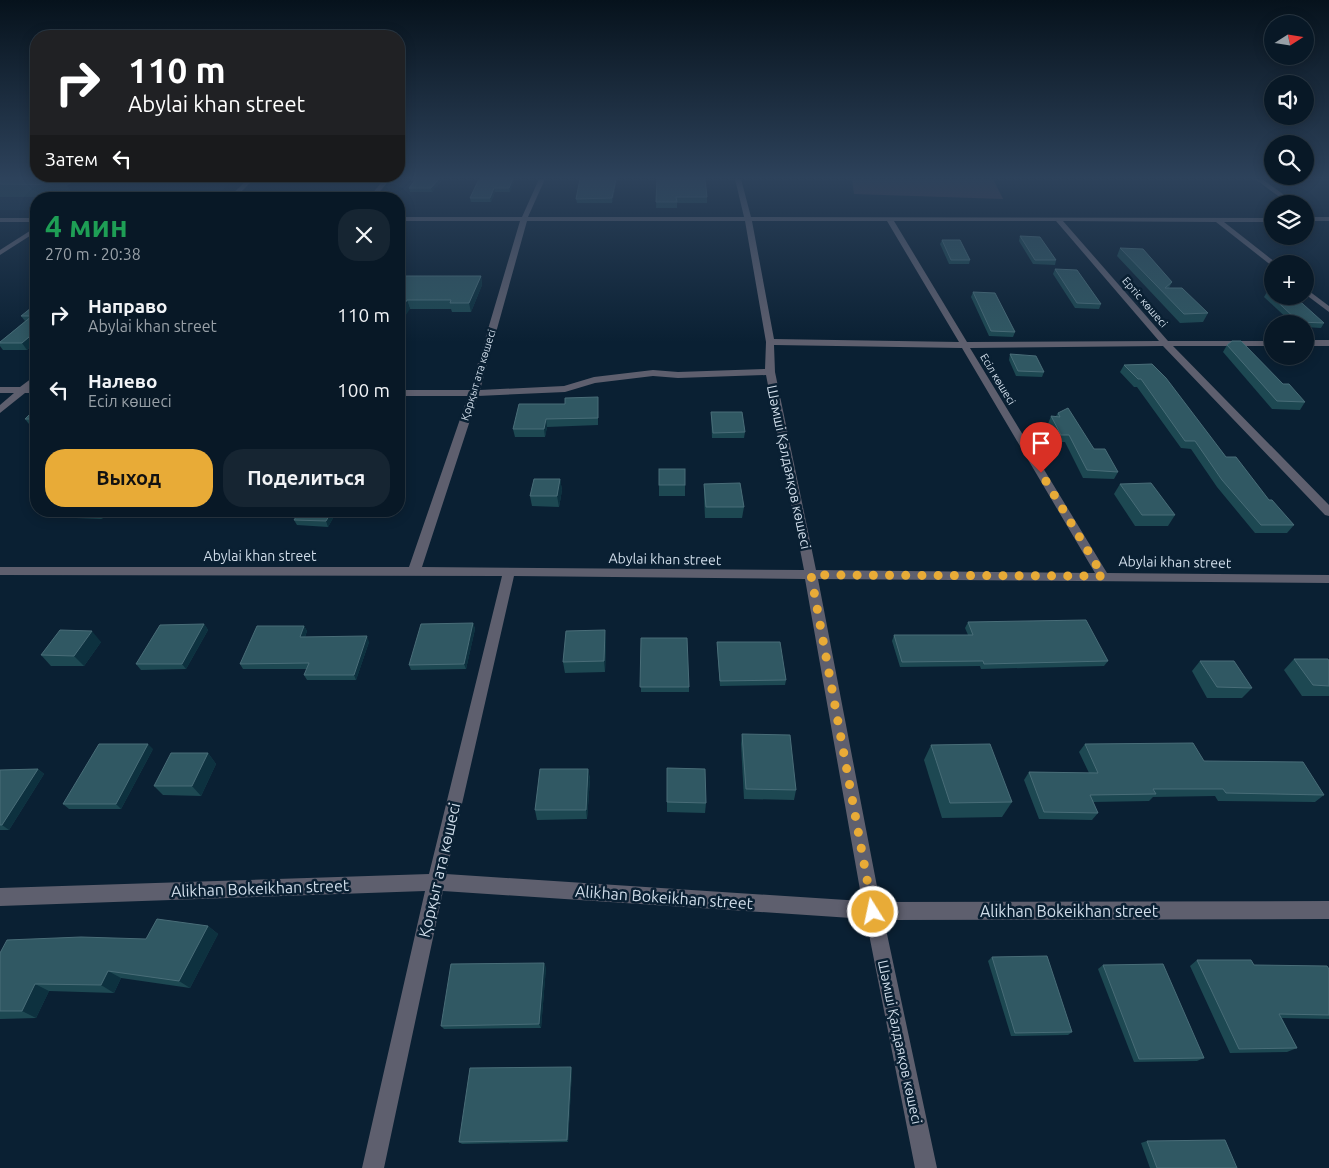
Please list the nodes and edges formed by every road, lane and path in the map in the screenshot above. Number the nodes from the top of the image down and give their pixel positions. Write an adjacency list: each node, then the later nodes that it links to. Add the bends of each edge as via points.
1 (29, 234): 7 (street)
2 (520, 234): 23 (street, Қорқыт ата көшесі)
3 (750, 234): 11 (street, Шәмші Қалдаяқов көшесі)
4 (898, 234): 16 (street, Есіл көшесі)
5 (1071, 234): 15 (street, Ертіс көшесі)
6 (1234, 234): 8 (street)
7 (0, 253)
8 (1264, 258)
9 (1314, 298): 10 (street)
10 (1329, 310)
11 (770, 342): 16 (street); 17 (street, Шәмші Қалдаяқов көшесі)
12 (1329, 342): 14 (street)
13 (1264, 343): 15 (street)
14 (1314, 343)
15 (1166, 344): 16 (street); 25 (street, Ертіс көшесі)
16 (963, 345): 30 (street, Есіл көшесі)
17 (770, 372): 23 (street, via 630,375 594,380 564,389); 29 (street, Шәмші Қалдаяқов көшесі)
18 (30, 384): 20 (street)
19 (0, 390): 20 (street)
20 (24, 390): 21 (street); 24 (street)
21 (30, 390)
22 (405, 393): 23 (street)
23 (474, 393): 27 (street, Қорқыт ата көшесі)
24 (0, 410)
25 (1329, 512)
26 (0, 571): 27 (street, Abylai khan street)
27 (414, 571): 28 (street, Abylai khan street)
28 (509, 572): 29 (street, Abylai khan street); 32 (street, Қорқыт ата көшесі)
29 (811, 575): 30 (street, Abylai khan street); 35 (street, Шәмші Қалдаяқов көшесі)
30 (1103, 576): 31 (street, Abylai khan street)
31 (1329, 579)
32 (436, 882): 33 (street, Alikhan Bokeikhan street); 35 (street, Alikhan Bokeikhan street); 36 (street, Қорқыт ата көшесі)
33 (0, 897)
34 (1329, 910): 35 (street, Alikhan Bokeikhan street)
35 (873, 912): 37 (street, Шәмші Қалдаяқов көшесі)
36 (373, 1168)
37 (926, 1168)

